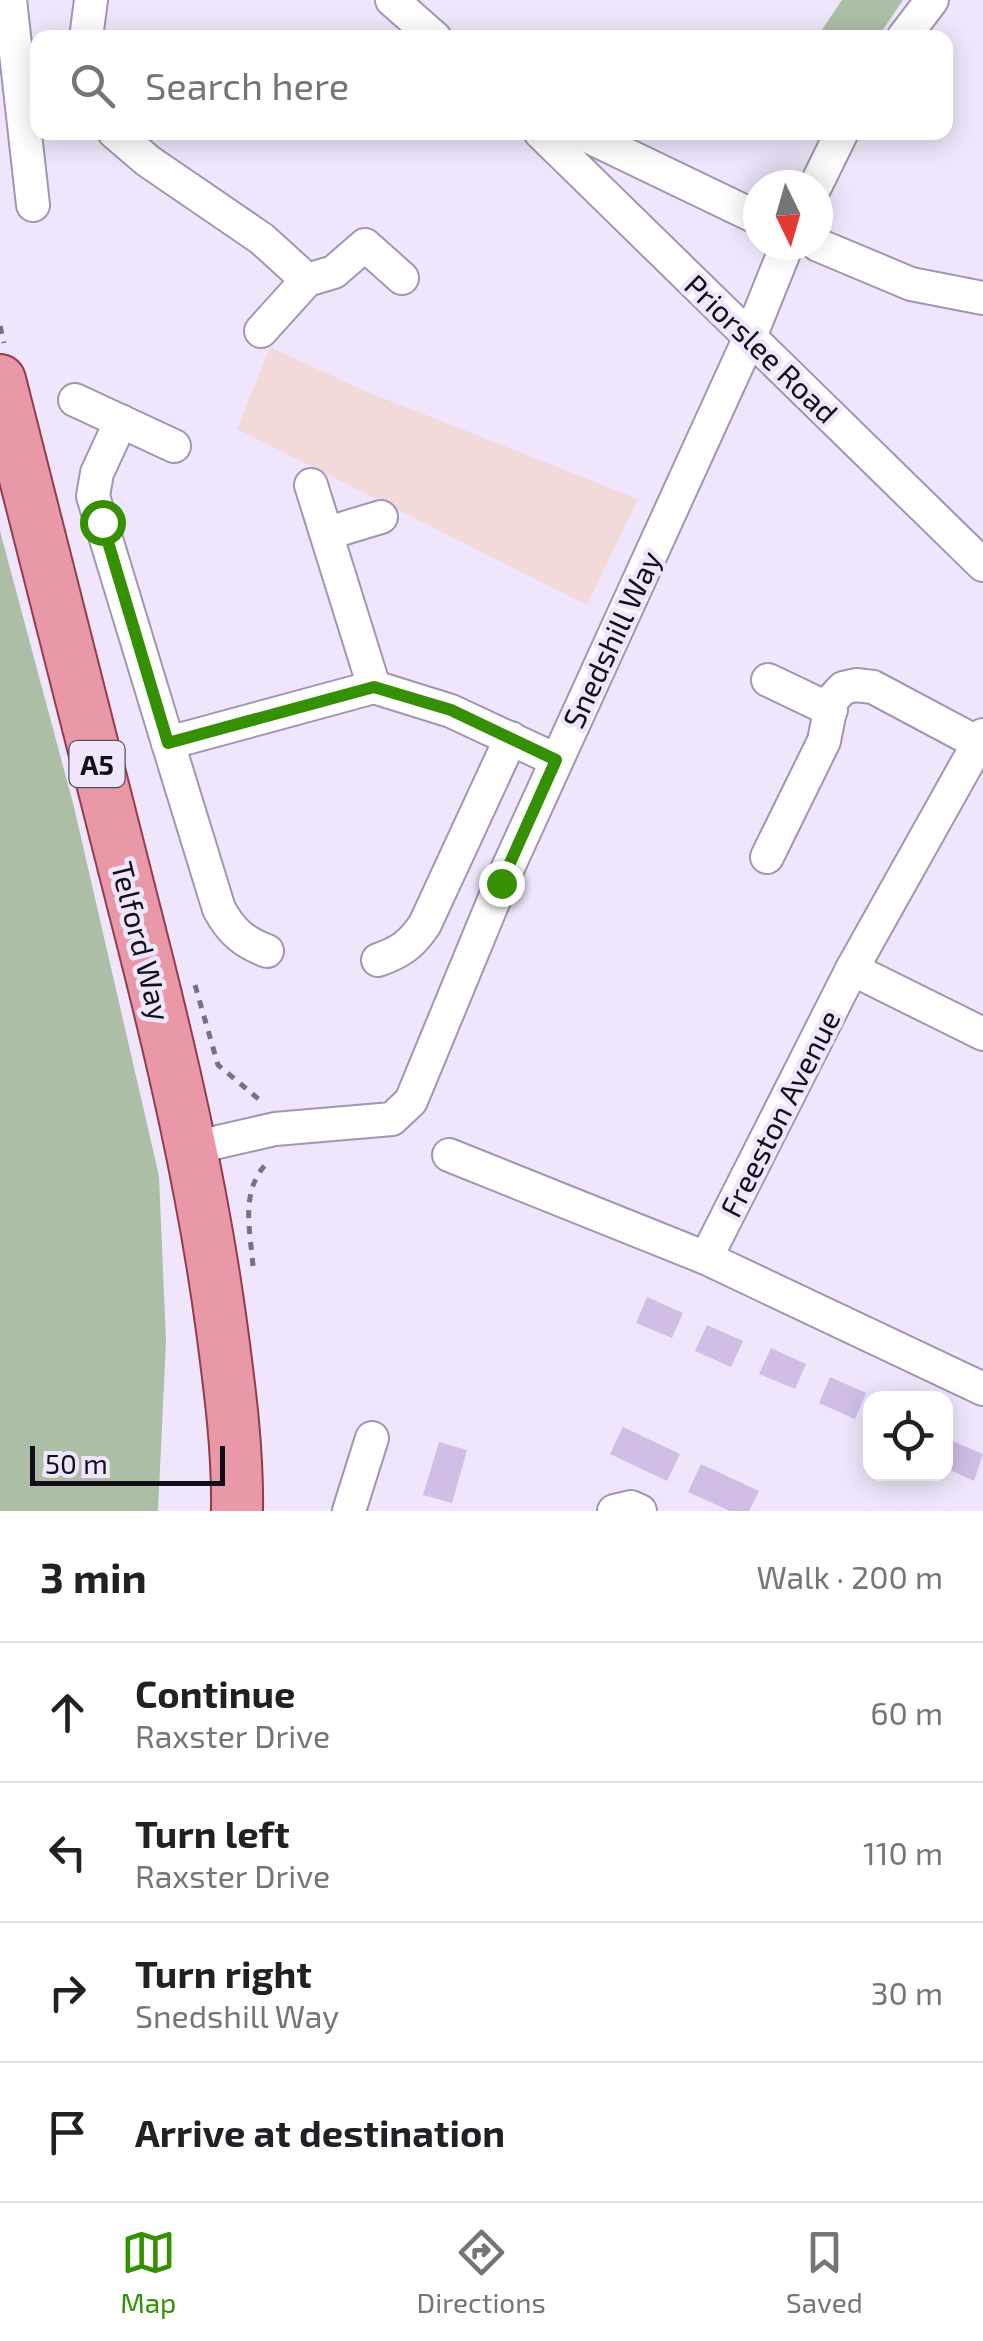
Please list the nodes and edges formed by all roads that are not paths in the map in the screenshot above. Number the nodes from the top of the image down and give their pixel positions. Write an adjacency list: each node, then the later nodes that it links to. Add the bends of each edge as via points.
1 (10, 0): 8 (street)
2 (92, 0): 5 (street)
3 (392, 0): 6 (street)
4 (932, 0): 7 (street)
5 (87, 30)
6 (426, 30)
7 (909, 30)
8 (28, 84): 14 (street)
9 (123, 140): 19 (street, via 262,239)
10 (548, 140): 22 (street, Priorslee Road)
11 (596, 140): 15 (street)
12 (838, 140): 13 (street)
13 (823, 170)
14 (32, 205)
15 (743, 211)
16 (833, 251): 20 (street, via 912,284)
17 (782, 260): 22 (street, Snedshill Way)
18 (402, 278): 19 (street, via 365,245 334,272)
19 (307, 280): 21 (street)
20 (983, 298)
21 (261, 332)
22 (750, 336): 30 (street, Priorslee Road); 37 (street, Snedshill Way)
23 (0, 380): 43 (main road, Telford Way / A5)
24 (75, 400): 25 (street)
25 (120, 421): 26 (street); 36 (street, via 93,496)
26 (174, 446)
27 (311, 485): 29 (street)
28 (381, 518): 29 (street)
29 (328, 533): 32 (street)
30 (983, 565)
31 (768, 680): 33 (street)
32 (374, 687): 34 (street, via 451,710); 36 (street)
33 (830, 710): 35 (street, via 843,688 872,687); 38 (street, via 824,741)
34 (510, 738): 37 (street); 40 (street, via 425,924 402,951)
35 (981, 739): 41 (street, Freeston Avenue)
36 (168, 743): 39 (street, via 218,909 240,938)
37 (556, 760): 43 (street, Snedshill Way, via 411,1101 392,1119 275,1128)
38 (767, 857)
39 (267, 950)
40 (378, 960)
41 (852, 969): 42 (street); 45 (street, Freeston Avenue)
42 (983, 1034)
43 (192, 1148): 48 (main road, Telford Way / A5, via 228,1371)
44 (448, 1155): 45 (street)
45 (706, 1258): 46 (street)
46 (983, 1390)
47 (372, 1438): 49 (street)
48 (237, 1511)
49 (350, 1511)

